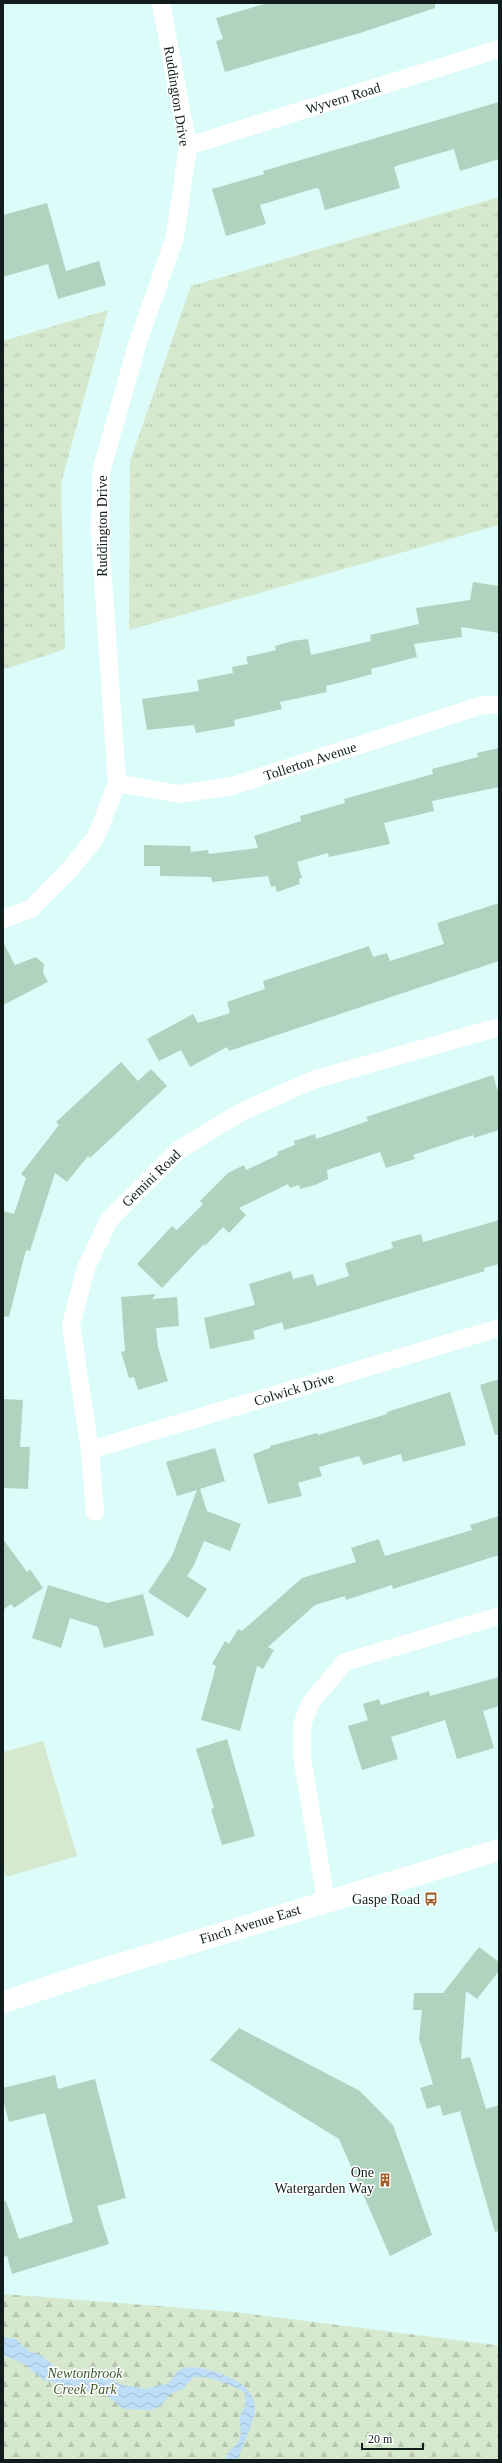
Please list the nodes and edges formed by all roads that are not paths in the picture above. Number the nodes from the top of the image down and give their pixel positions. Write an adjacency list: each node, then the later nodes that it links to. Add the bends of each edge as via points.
1 (161, 3): 3 (street, Ruddington Drive)
2 (499, 49): 3 (street, Wyvern Road)
3 (188, 146): 5 (street, Ruddington Drive, via 175,237 137,345 100,472 100,534)
4 (499, 705): 5 (street, Tollerton Avenue, via 483,705 232,786 179,794)
5 (117, 783): 6 (street, Ruddington Drive, via 96,837 71,868 30,909)
6 (3, 919)
7 (499, 1027): 9 (street, Gemini Road, via 313,1080 241,1112 179,1150 109,1220 86,1268 71,1326)
8 (499, 1328): 9 (street, Colwick Drive)
9 (90, 1450): 10 (street, Gemini Road)
10 (95, 1512)
11 (499, 1616): 13 (street, via 345,1662 311,1702 302,1725 302,1757)
12 (499, 1850): 13 (main road, Finch Avenue East)
13 (326, 1901): 14 (main road, Finch Avenue East)
14 (3, 2002)

